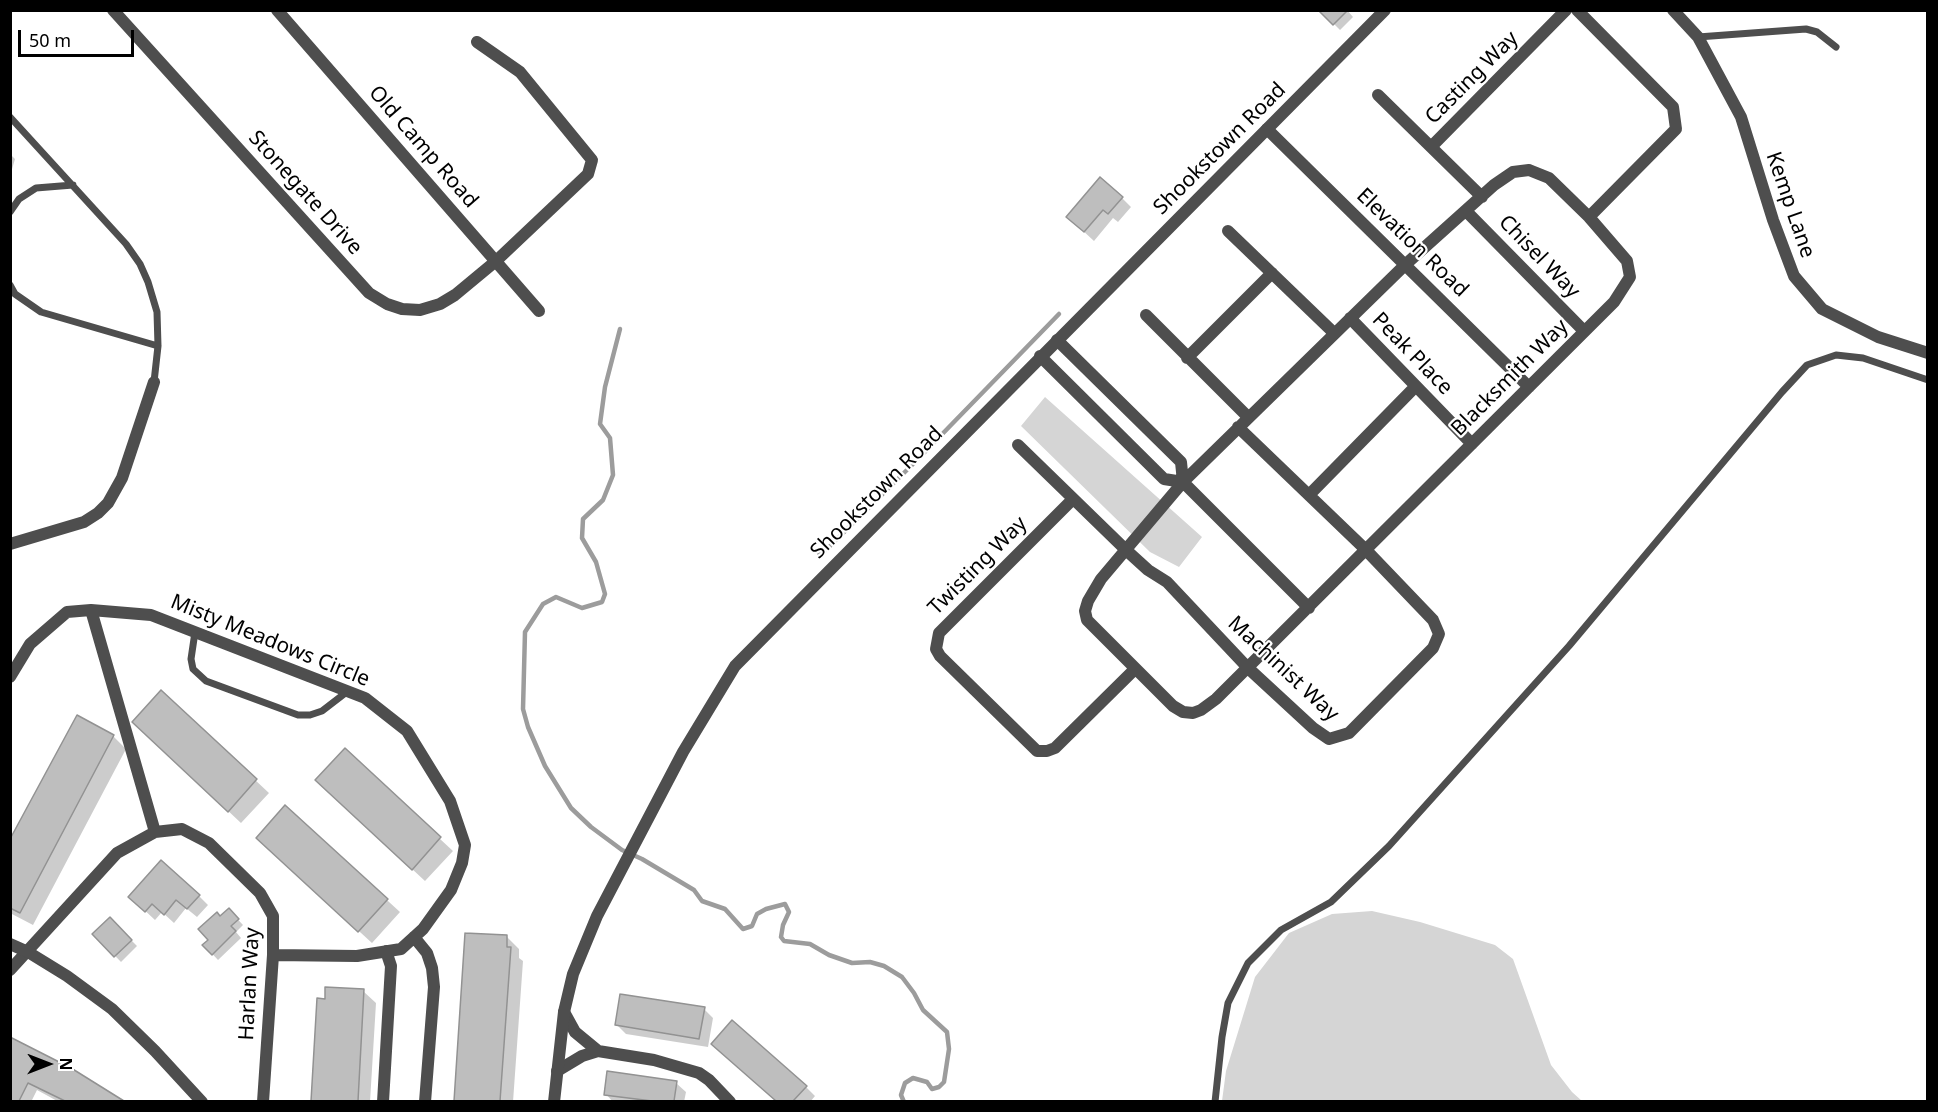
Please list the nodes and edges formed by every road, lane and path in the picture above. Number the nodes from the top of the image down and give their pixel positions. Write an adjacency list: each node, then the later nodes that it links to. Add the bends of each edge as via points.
1 (113, 10): 20 (street, Stonegate Drive, via 369,292 387,304 420,310 440,304)
2 (277, 10): 20 (street, Old Camp Road)
3 (1385, 10): 12 (street, Shookstown Road)
4 (1566, 10): 13 (street, Casting Way)
5 (1578, 10): 18 (street, via 1674,107 1676,129)
6 (1673, 10): 7 (street, Kemp Lane)
7 (1698, 38): 9 (lane, via 1806,29 1817,32); 31 (street, Kemp Lane, via 1741,117 1794,276 1822,309 1878,337)
8 (477, 42): 20 (street, Stonegate Drive, via 520,72 592,160 588,174)
9 (1836, 47)
10 (1378, 94): 13 (street)
11 (10, 117): 14 (lane)
12 (1267, 129): 21 (street, Elevation Road); 29 (street, Shookstown Road)
13 (1431, 147): 15 (street)
14 (73, 185): 17 (lane, via 36,188 19,199); 30 (lane, via 140,264 157,312)
15 (1482, 197): 16 (street, Blacksmith Way); 18 (street, Blacksmith Way, via 1513,172 1529,170 1549,178)
16 (1466, 211): 21 (street, Blacksmith Way); 27 (street, Chisel Way)
17 (10, 212)
18 (1589, 217): 27 (street, Blacksmith Way, via 1627,261 1630,277 1614,302)
19 (1228, 231): 22 (street)
20 (496, 261): 24 (street, Old Camp Road)
21 (1406, 264): 26 (street, Blacksmith Way); 37 (street, Elevation Road)
22 (1272, 273): 28 (street); 33 (street)
23 (10, 285): 30 (lane, via 15,294 41,312)
24 (538, 311)
25 (1146, 315): 33 (street)
26 (1350, 318): 28 (street, Blacksmith Way); 36 (street, Peak Place)
27 (1584, 331): 37 (street, Blacksmith Way)
28 (1334, 333): 38 (street, Blacksmith Way)
29 (1057, 340): 32 (street, Shookstown Road); 42 (street, via 1180,462)
30 (158, 346): 35 (lane)
31 (1928, 353)
32 (1040, 356): 42 (street, via 1164,479); 62 (street, Shookstown Road, via 735,666 683,752 597,916 573,974)
33 (1187, 358): 38 (street)
34 (1928, 380): 71 (lane, via 1863,358 1836,356 1807,365 1569,646 1389,846 1331,902 1281,930 1248,963 1228,1003)
35 (154, 382): 45 (street, via 122,478 108,503 84,522)
36 (1416, 386): 40 (street, Peak Place); 43 (street)
37 (1529, 387): 40 (street, Blacksmith Way)
38 (1248, 417): 39 (street, Blacksmith Way)
39 (1238, 427): 42 (street, Blacksmith Way); 43 (street, Machinist Way)
40 (1472, 444): 46 (street, Blacksmith Way)
41 (1018, 445): 44 (street, Machinist Way)
42 (1183, 482): 47 (street, Blacksmith Way); 48 (street)
43 (1309, 495): 46 (street, Machinist Way)
44 (1073, 499): 47 (street, Machinist Way); 52 (street, Twisting Way, via 939,633 936,649 1037,751 1055,748)
45 (10, 544)
46 (1365, 549): 48 (street, Blacksmith Way); 51 (street, Machinist Way, via 1433,620 1439,634 1432,648 1383,699 1349,733 1329,739)
47 (1126, 550): 51 (street, Machinist Way, via 1167,582); 52 (street, Blacksmith Way, via 1101,579 1085,610 1092,626)
48 (1309, 608): 51 (street, Blacksmith Way)
49 (91, 610): 50 (street, Misty Meadows Circle, via 151,615); 53 (street, Misty Meadows Circle, via 67,612 30,644); 55 (street)
50 (195, 632): 54 (street, Misty Meadows Circle); 54 (lane, via 193,669 206,681 298,715 322,711)
51 (1248, 668): 52 (street, Blacksmith Way, via 1216,699 1193,713 1173,706)
52 (1135, 669)
53 (10, 677)
54 (348, 691): 56 (street, Misty Meadows Circle, via 365,698 407,731 450,801 465,845 450,890)
55 (155, 832): 59 (street, Harlan Way, via 117,853); 60 (street, Harlan Way, via 182,829 209,843 260,892 273,916)
56 (414, 938): 58 (street, Misty Meadows Circle, via 402,949); 68 (street, via 427,953 434,987)
57 (10, 944): 59 (street)
58 (386, 951): 60 (street, Misty Meadows Circle, via 357,956); 67 (street, via 392,966)
59 (28, 952): 61 (street, Harlan Way); 65 (street, via 112,1009)
60 (273, 955): 66 (street, Harlan Way)
61 (10, 970)
62 (564, 1012): 63 (street, via 575,1032); 64 (street, Shookstown Road)
63 (598, 1051): 64 (street); 70 (street, via 690,1070 709,1080)
64 (557, 1071): 69 (street, Shookstown Road)
65 (202, 1101)
66 (263, 1101)
67 (383, 1101)
68 (425, 1101)
69 (554, 1101)
70 (730, 1101)
71 (1215, 1101)

